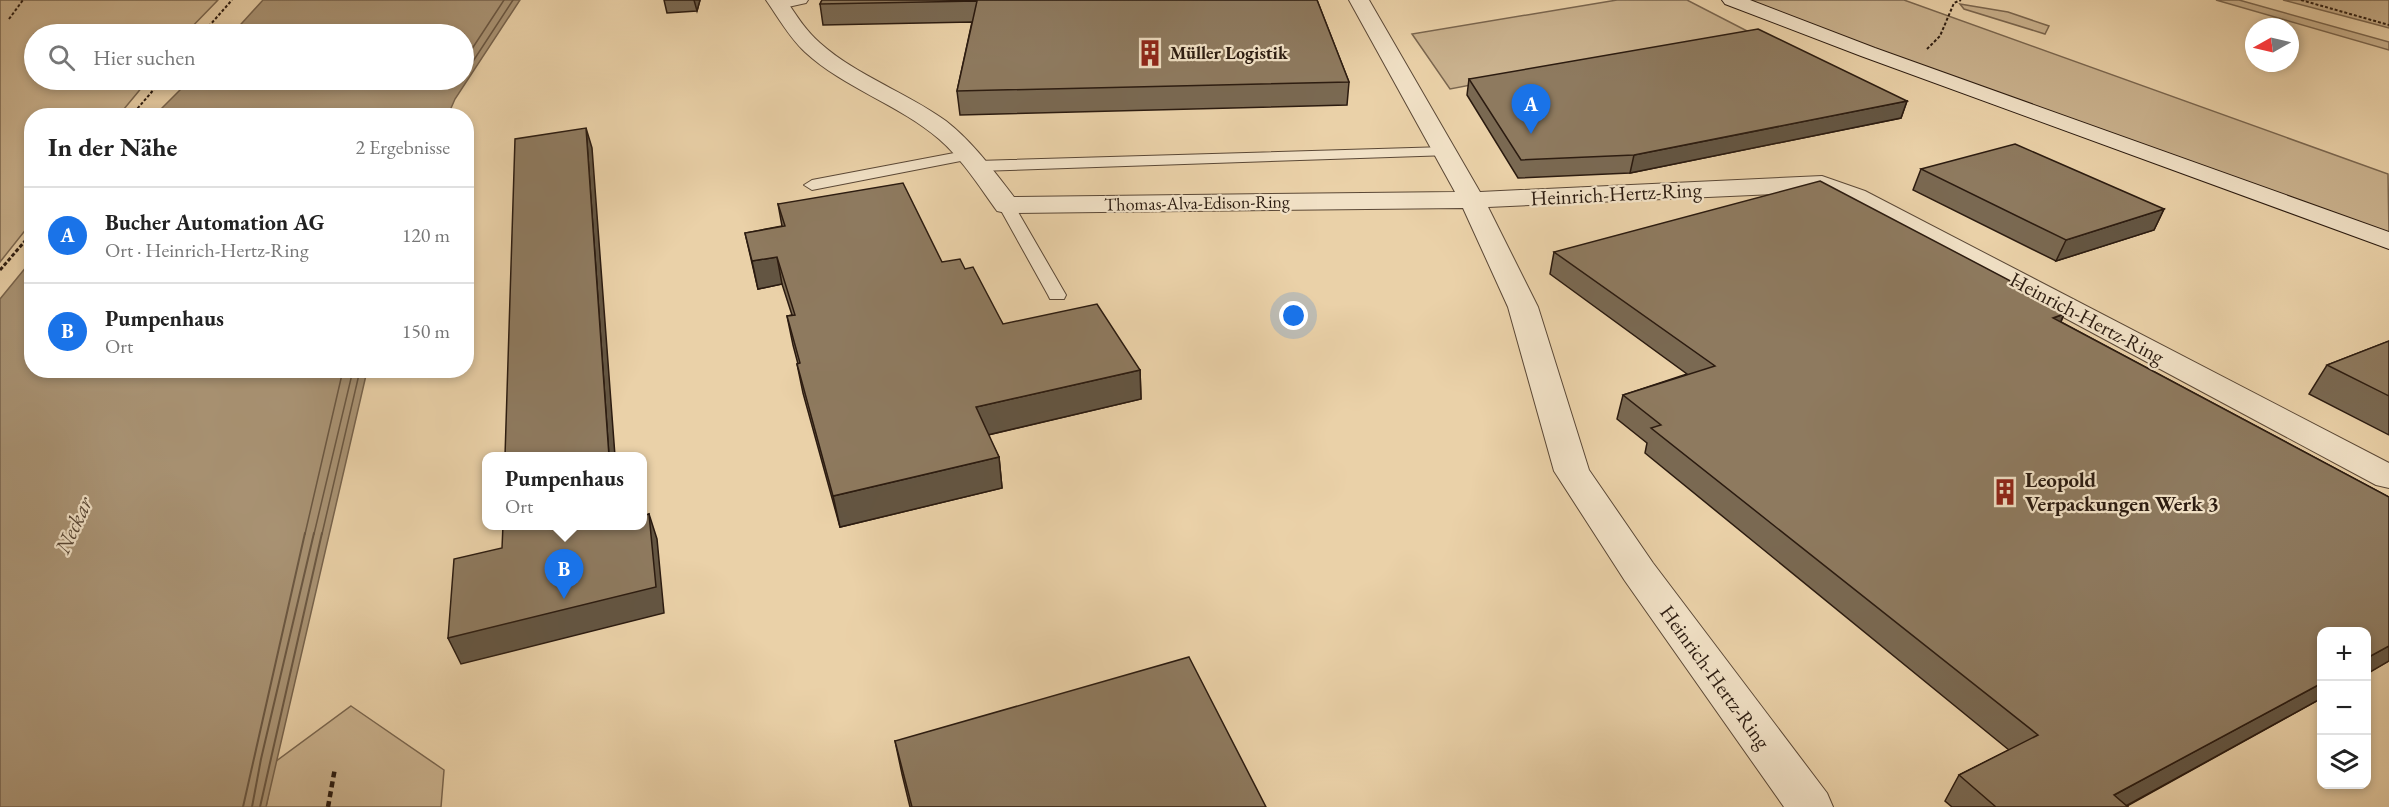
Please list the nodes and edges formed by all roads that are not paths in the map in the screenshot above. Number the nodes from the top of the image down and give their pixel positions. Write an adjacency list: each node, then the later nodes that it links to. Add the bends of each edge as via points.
1 (802, 0): 4 (lane)
2 (1359, 0): 5 (street)
3 (1732, 0): 10 (street)
4 (778, 3): 6 (street, via 818,53 939,127)
5 (1444, 152): 6 (lane); 8 (street)
6 (974, 160): 7 (lane); 9 (street)
7 (812, 185)
8 (1472, 200): 9 (street, Thomas-Alva-Edison-Ring); 12 (street, Heinrich-Hertz-Ring, via 1822,184 1867,201); 13 (street, Heinrich-Hertz-Ring, via 1523,307 1572,471 1639,572)
9 (1006, 205): 11 (lane)
10 (2389, 241)
11 (1057, 295)
12 (2389, 477)
13 (1810, 807)

